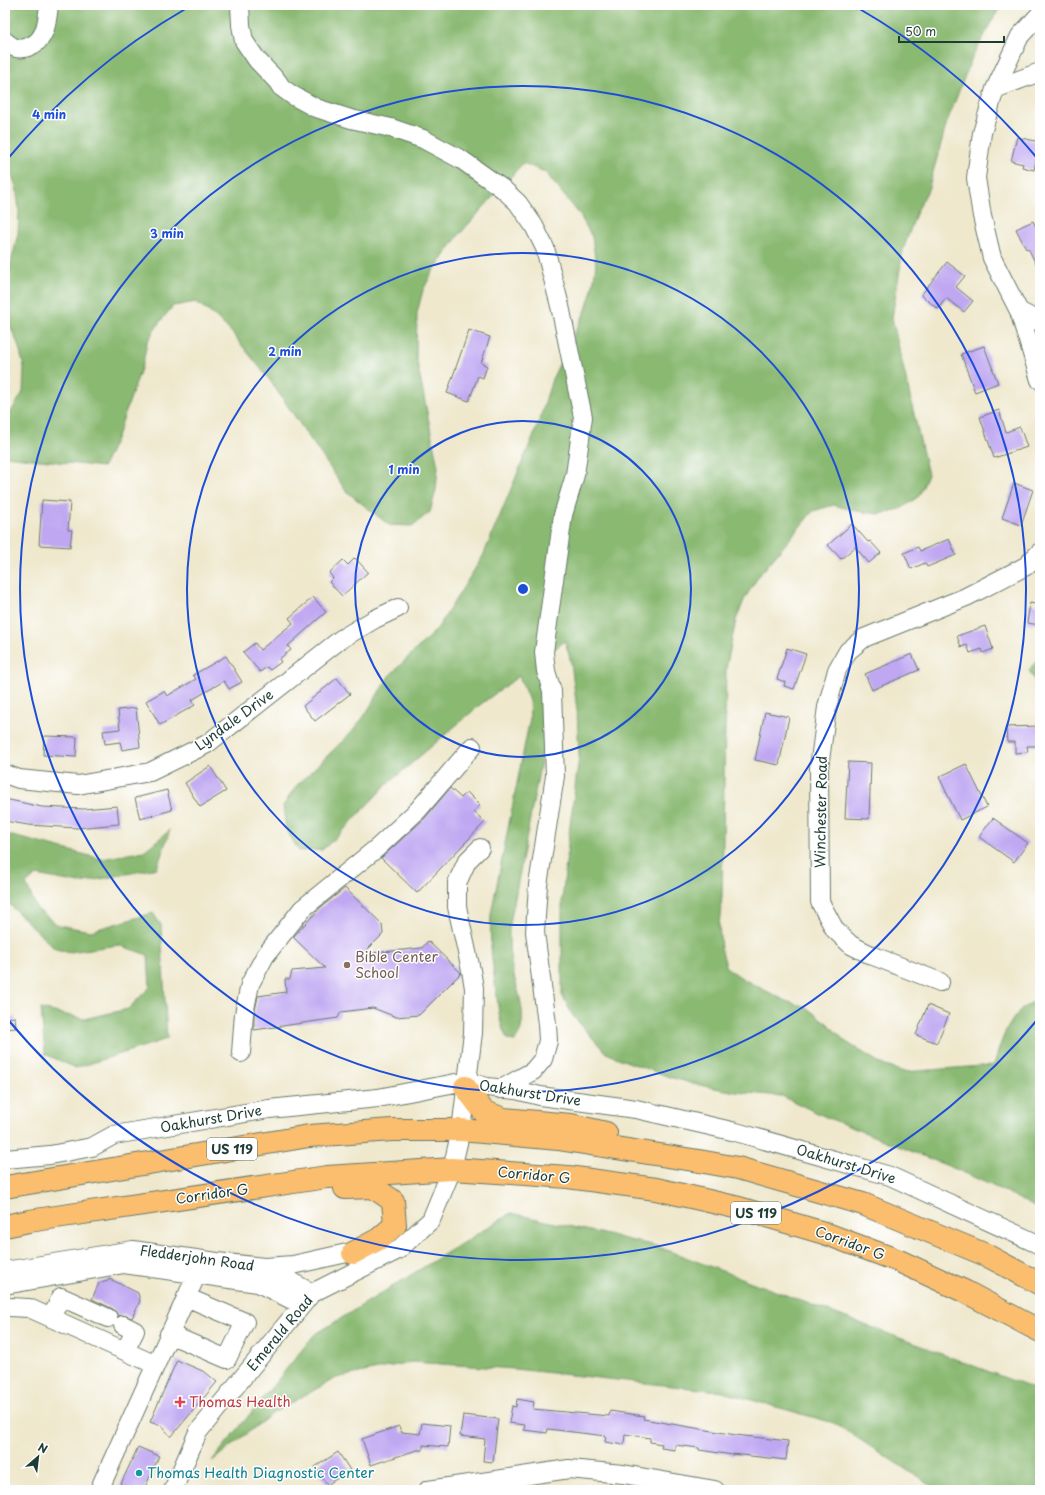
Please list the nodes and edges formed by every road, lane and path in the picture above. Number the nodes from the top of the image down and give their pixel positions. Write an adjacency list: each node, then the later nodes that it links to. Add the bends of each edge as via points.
1 (49, 5): 4 (street, via 44,32 33,46 21,50)
2 (240, 5): 18 (street, via 244,41 281,87 292,95 316,108 423,139 462,160 503,189 518,203 534,226 545,248 556,291 583,417 575,475 563,515 544,652 552,691 555,776 538,885 535,932 548,1041 542,1059 533,1071)
3 (1040, 14): 6 (street, via 1020,36)
4 (5, 41)
5 (1040, 72): 6 (street)
6 (995, 89): 7 (street, via 982,133 976,178 992,258)
7 (1019, 312): 8 (street); 9 (street)
8 (1040, 322)
9 (1040, 380)
10 (1040, 552): 15 (street, Winchester Road, via 1026,566 966,597 864,638 848,652 836,670 827,707 819,768 820,902 835,930 851,945)
11 (398, 608): 13 (street, Lyndale Drive, via 341,639 207,744 150,772 78,785)
12 (472, 747): 16 (street, via 418,810 377,848 302,909 265,956 250,984 244,1014)
13 (5, 774)
14 (480, 848): 17 (street, Emerald Road, via 467,861 457,883 457,907 474,988 473,1033)
15 (940, 982)
16 (242, 1053)
17 (466, 1084): 18 (street, Oakhurst Drive); 19 (street, Emerald Road); 20 (street, Oakhurst Drive, via 378,1098 269,1109 114,1135 92,1147 50,1155); 21 (highway, via 484,1112 504,1119 572,1125 652,1144)
18 (501, 1089): 27 (street, Oakhurst Drive, via 636,1109 736,1132 890,1176)
19 (461, 1130): 21 (highway, US 119, via 558,1139); 22 (street, Emerald Road); 23 (highway, US 119, via 392,1130 309,1136)
20 (5, 1159)
21 (699, 1161): 32 (highway, US 119, via 738,1168 863,1204 986,1255)
22 (452, 1169): 24 (highway, Corridor G / US 119, via 327,1177); 26 (street, Emerald Road, via 431,1220); 37 (highway, Corridor G / US 119, via 568,1177 656,1189 739,1208 824,1233 899,1261 966,1292)
23 (5, 1187)
24 (198, 1196): 25 (highway, Corridor G / US 119); 28 (highway, via 373,1187 393,1201 395,1225)
25 (5, 1226)
26 (413, 1237): 28 (street); 34 (street, Emerald Road, via 398,1250)
27 (1040, 1245)
28 (353, 1253): 30 (street, via 293,1266)
29 (200, 1267): 30 (street, Fledderjohn Road); 31 (street, Fledderjohn Road, via 133,1250); 33 (street); 34 (street)
30 (264, 1267): 34 (street, Fledderjohn Road)
31 (6, 1278): 35 (street)
32 (1040, 1284)
33 (186, 1297): 38 (street); 38 (street, via 245,1322 227,1359)
34 (307, 1299): 42 (street, Emerald Road, via 198,1432)
35 (7, 1311): 36 (street, via 30,1308)
36 (52, 1318): 39 (street); 39 (street, via 61,1297 135,1330)
37 (1040, 1331)
38 (169, 1334): 40 (street)
39 (125, 1351): 40 (street)
40 (156, 1365): 41 (street)
41 (99, 1490)
42 (173, 1490)
43 (428, 1490): 44 (street, via 569,1469 623,1474)
44 (715, 1490)

